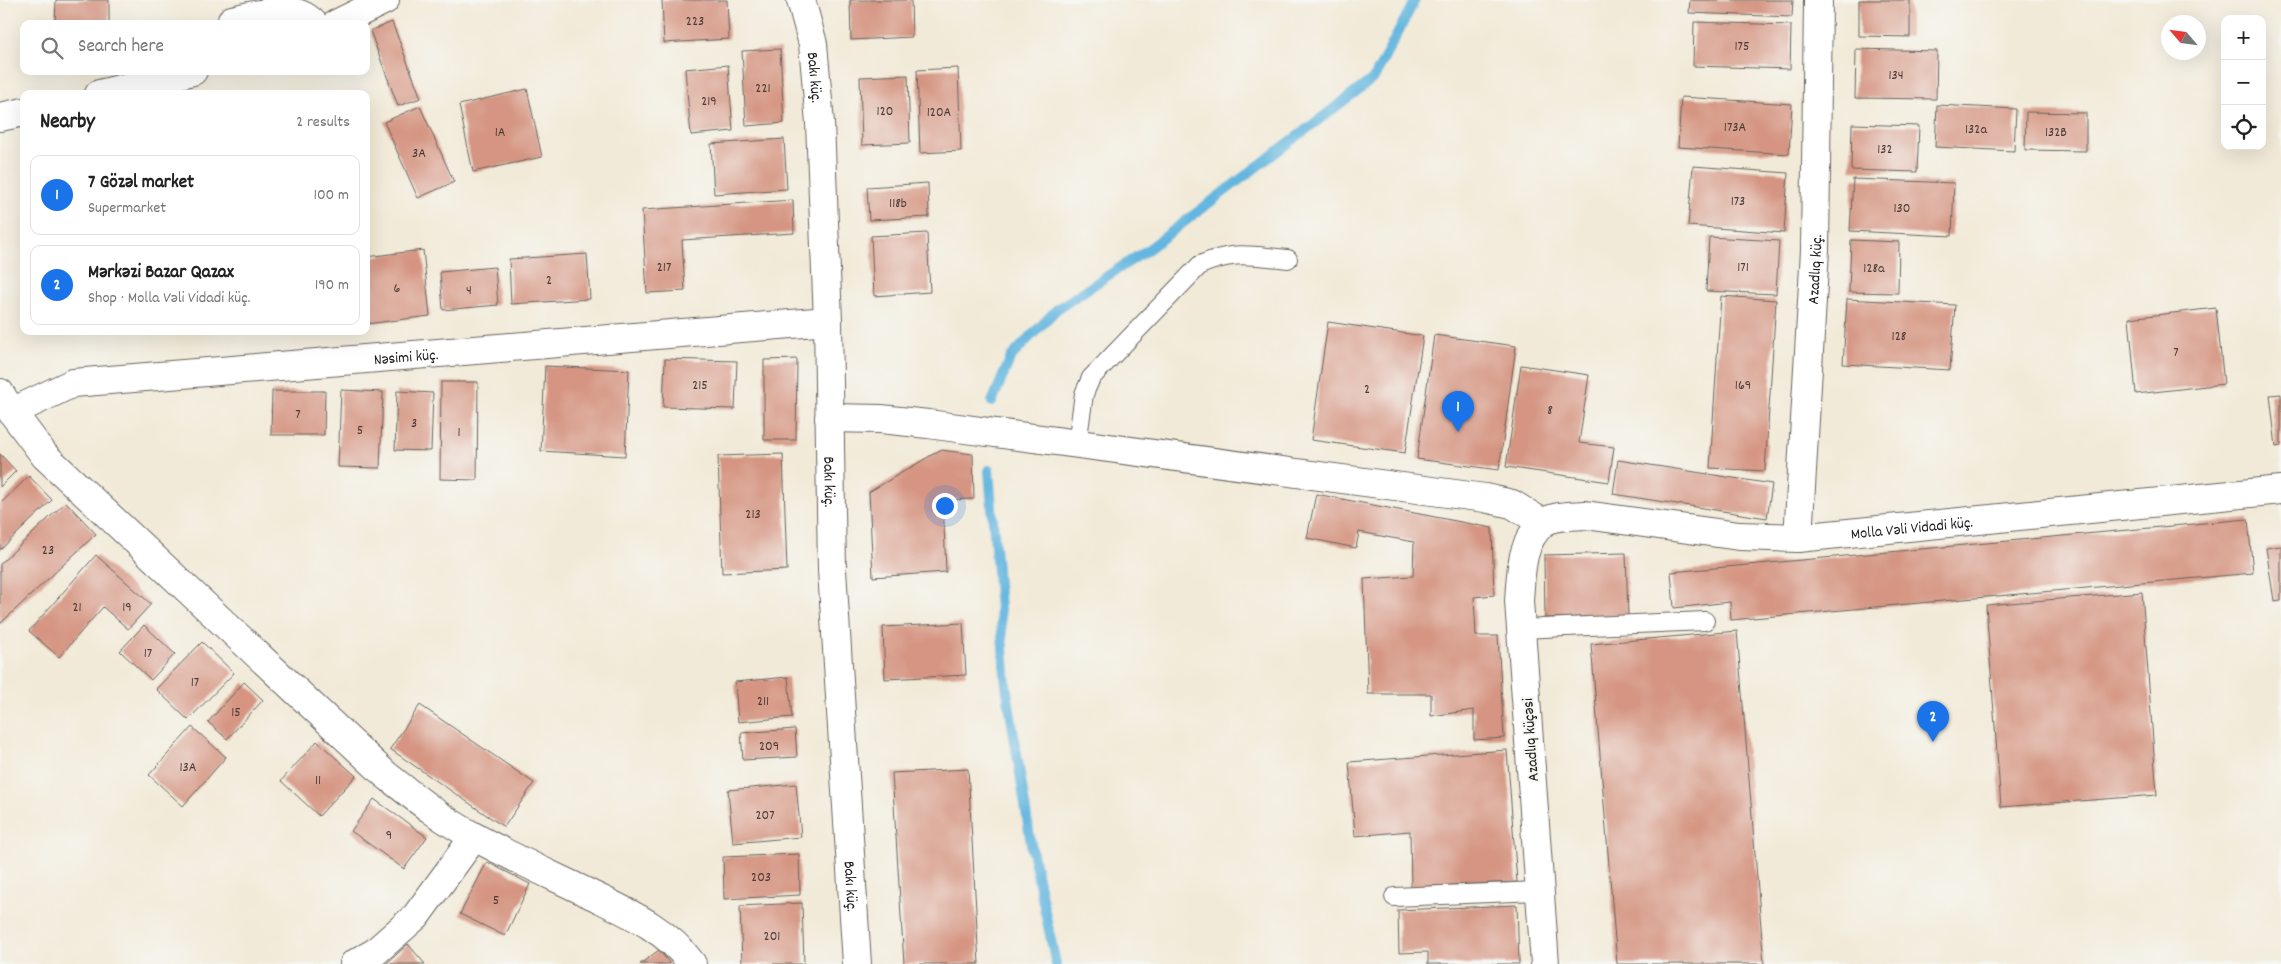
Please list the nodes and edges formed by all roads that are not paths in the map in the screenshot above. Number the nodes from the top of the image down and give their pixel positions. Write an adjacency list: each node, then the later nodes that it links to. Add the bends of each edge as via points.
1 (385, 0): 6 (street)
2 (801, 0): 12 (street, Bakı küç., via 813,44 820,123)
3 (1818, 0): 18 (street, Azadlıq küç., via 1815,250)
4 (232, 20): 5 (street, via 273,11 292,11)
5 (310, 20)
6 (344, 20)
7 (177, 75): 8 (street)
8 (115, 90)
9 (20, 113): 10 (street)
10 (0, 117)
11 (1288, 259): 15 (lane, via 1235,254 1220,256 1200,265 1091,378 1084,394)
12 (828, 321): 13 (street, Nəsimi küç., via 73,383); 14 (street, Bakı küç.)
13 (6, 403): 21 (street, via 45,456 386,775 439,817)
14 (829, 418): 15 (street, via 881,419); 26 (street, Bakı küç., via 832,570)
15 (1077, 444): 17 (street, via 1486,498 1512,504)
16 (2281, 490): 18 (street, Molla Vəli Vidadi küç.)
17 (1543, 523): 18 (street, Molla Vəli Vidadi küç., via 1564,516 1585,515 1739,536); 20 (street, Azadlıq küçəsi, via 1527,544 1521,567)
18 (1798, 538)
19 (1705, 620): 20 (lane)
20 (1520, 629): 22 (street, Azadlıq küçəsi)
21 (474, 837): 24 (street, via 416,916 374,953); 25 (street, via 631,914 682,950)
22 (1539, 891): 23 (lane); 27 (street, Azadlıq küçəsi)
23 (1394, 897)
24 (354, 964)
25 (692, 964)
26 (857, 964)
27 (1545, 964)

